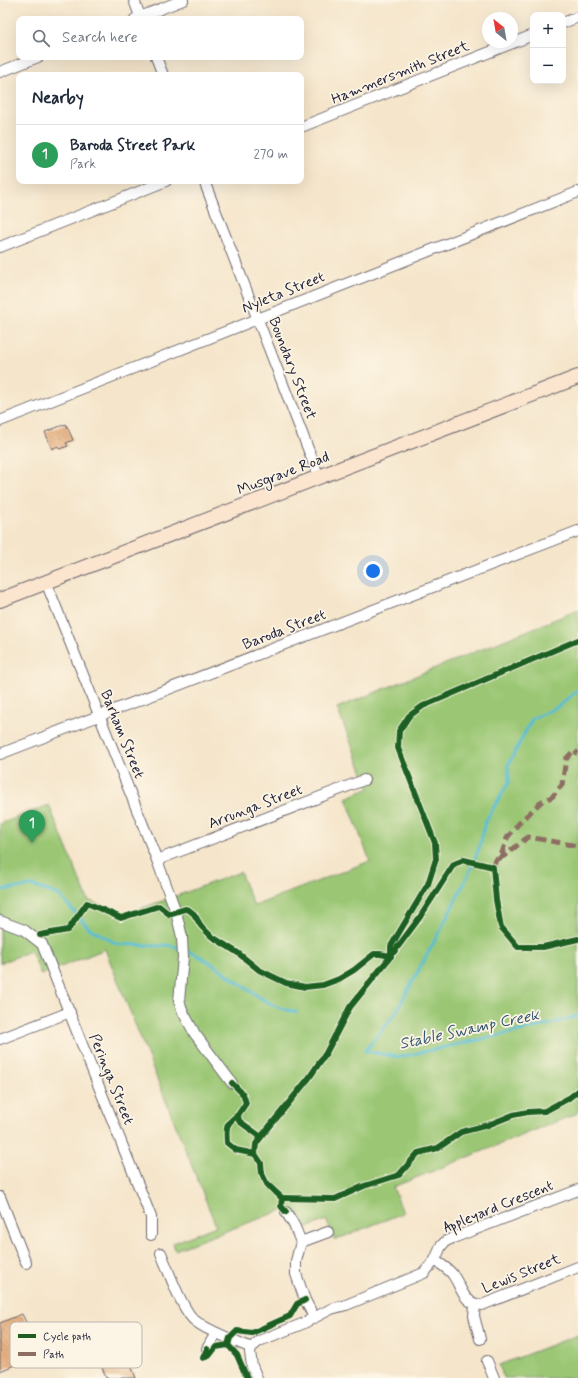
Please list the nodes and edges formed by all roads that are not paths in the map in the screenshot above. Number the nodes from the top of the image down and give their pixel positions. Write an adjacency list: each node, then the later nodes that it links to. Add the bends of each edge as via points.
1 (134, 0): 3 (street)
2 (183, 0): 4 (street)
3 (138, 16)
4 (144, 16)
5 (578, 17): 6 (street)
6 (566, 22)
7 (530, 36): 12 (street, Hammersmith Street)
8 (30, 60): 10 (street)
9 (157, 60): 11 (street)
10 (0, 72)
11 (162, 72)
12 (304, 127)
13 (158, 184): 16 (street)
14 (205, 184): 17 (street, Boundary Street)
15 (578, 192): 17 (street, Nyleta Street)
16 (0, 247)
17 (258, 319): 19 (street, Nyleta Street); 20 (street, Boundary Street)
18 (578, 378): 20 (street, Musgrave Road)
19 (0, 421)
20 (319, 477): 22 (street, Musgrave Road)
21 (578, 531): 24 (street, Baroda Street)
22 (46, 582): 23 (street, Musgrave Road); 24 (street, Barham Street)
23 (0, 600)
24 (100, 716): 25 (street, Baroda Street); 27 (street, Barham Street)
25 (0, 754)
26 (364, 780): 27 (street, Arrunga Street)
27 (157, 860): 31 (street, Barham Street, via 182,937 179,1001 195,1034)
28 (0, 921): 29 (street, Peringa Street, via 24,930 42,944)
29 (70, 1012): 30 (street); 36 (street, Peringa Street, via 150,1217)
30 (0, 1039)
31 (232, 1083)
32 (578, 1190): 39 (street, Appleyard Crescent, via 446,1241)
33 (0, 1198): 40 (street)
34 (286, 1212): 37 (street)
35 (328, 1232): 37 (street)
36 (151, 1235)
37 (302, 1242): 43 (street, via 296,1261 296,1274)
38 (161, 1252): 44 (street, via 184,1307 193,1319)
39 (435, 1260): 42 (street, Lewis Street, via 452,1274 461,1290); 43 (street, Appleyard Crescent, via 424,1273)
40 (26, 1263)
41 (578, 1267): 42 (street, Lewis Street, via 482,1305)
42 (475, 1304): 45 (street, Lewis Street, via 474,1316)
43 (314, 1318): 46 (street, Appleyard Crescent, via 259,1341)
44 (216, 1333): 46 (street); 47 (street)
45 (480, 1339)
46 (251, 1348): 49 (street, via 252,1366)
47 (207, 1349)
48 (487, 1361): 50 (street)
49 (257, 1378)
50 (494, 1378)

